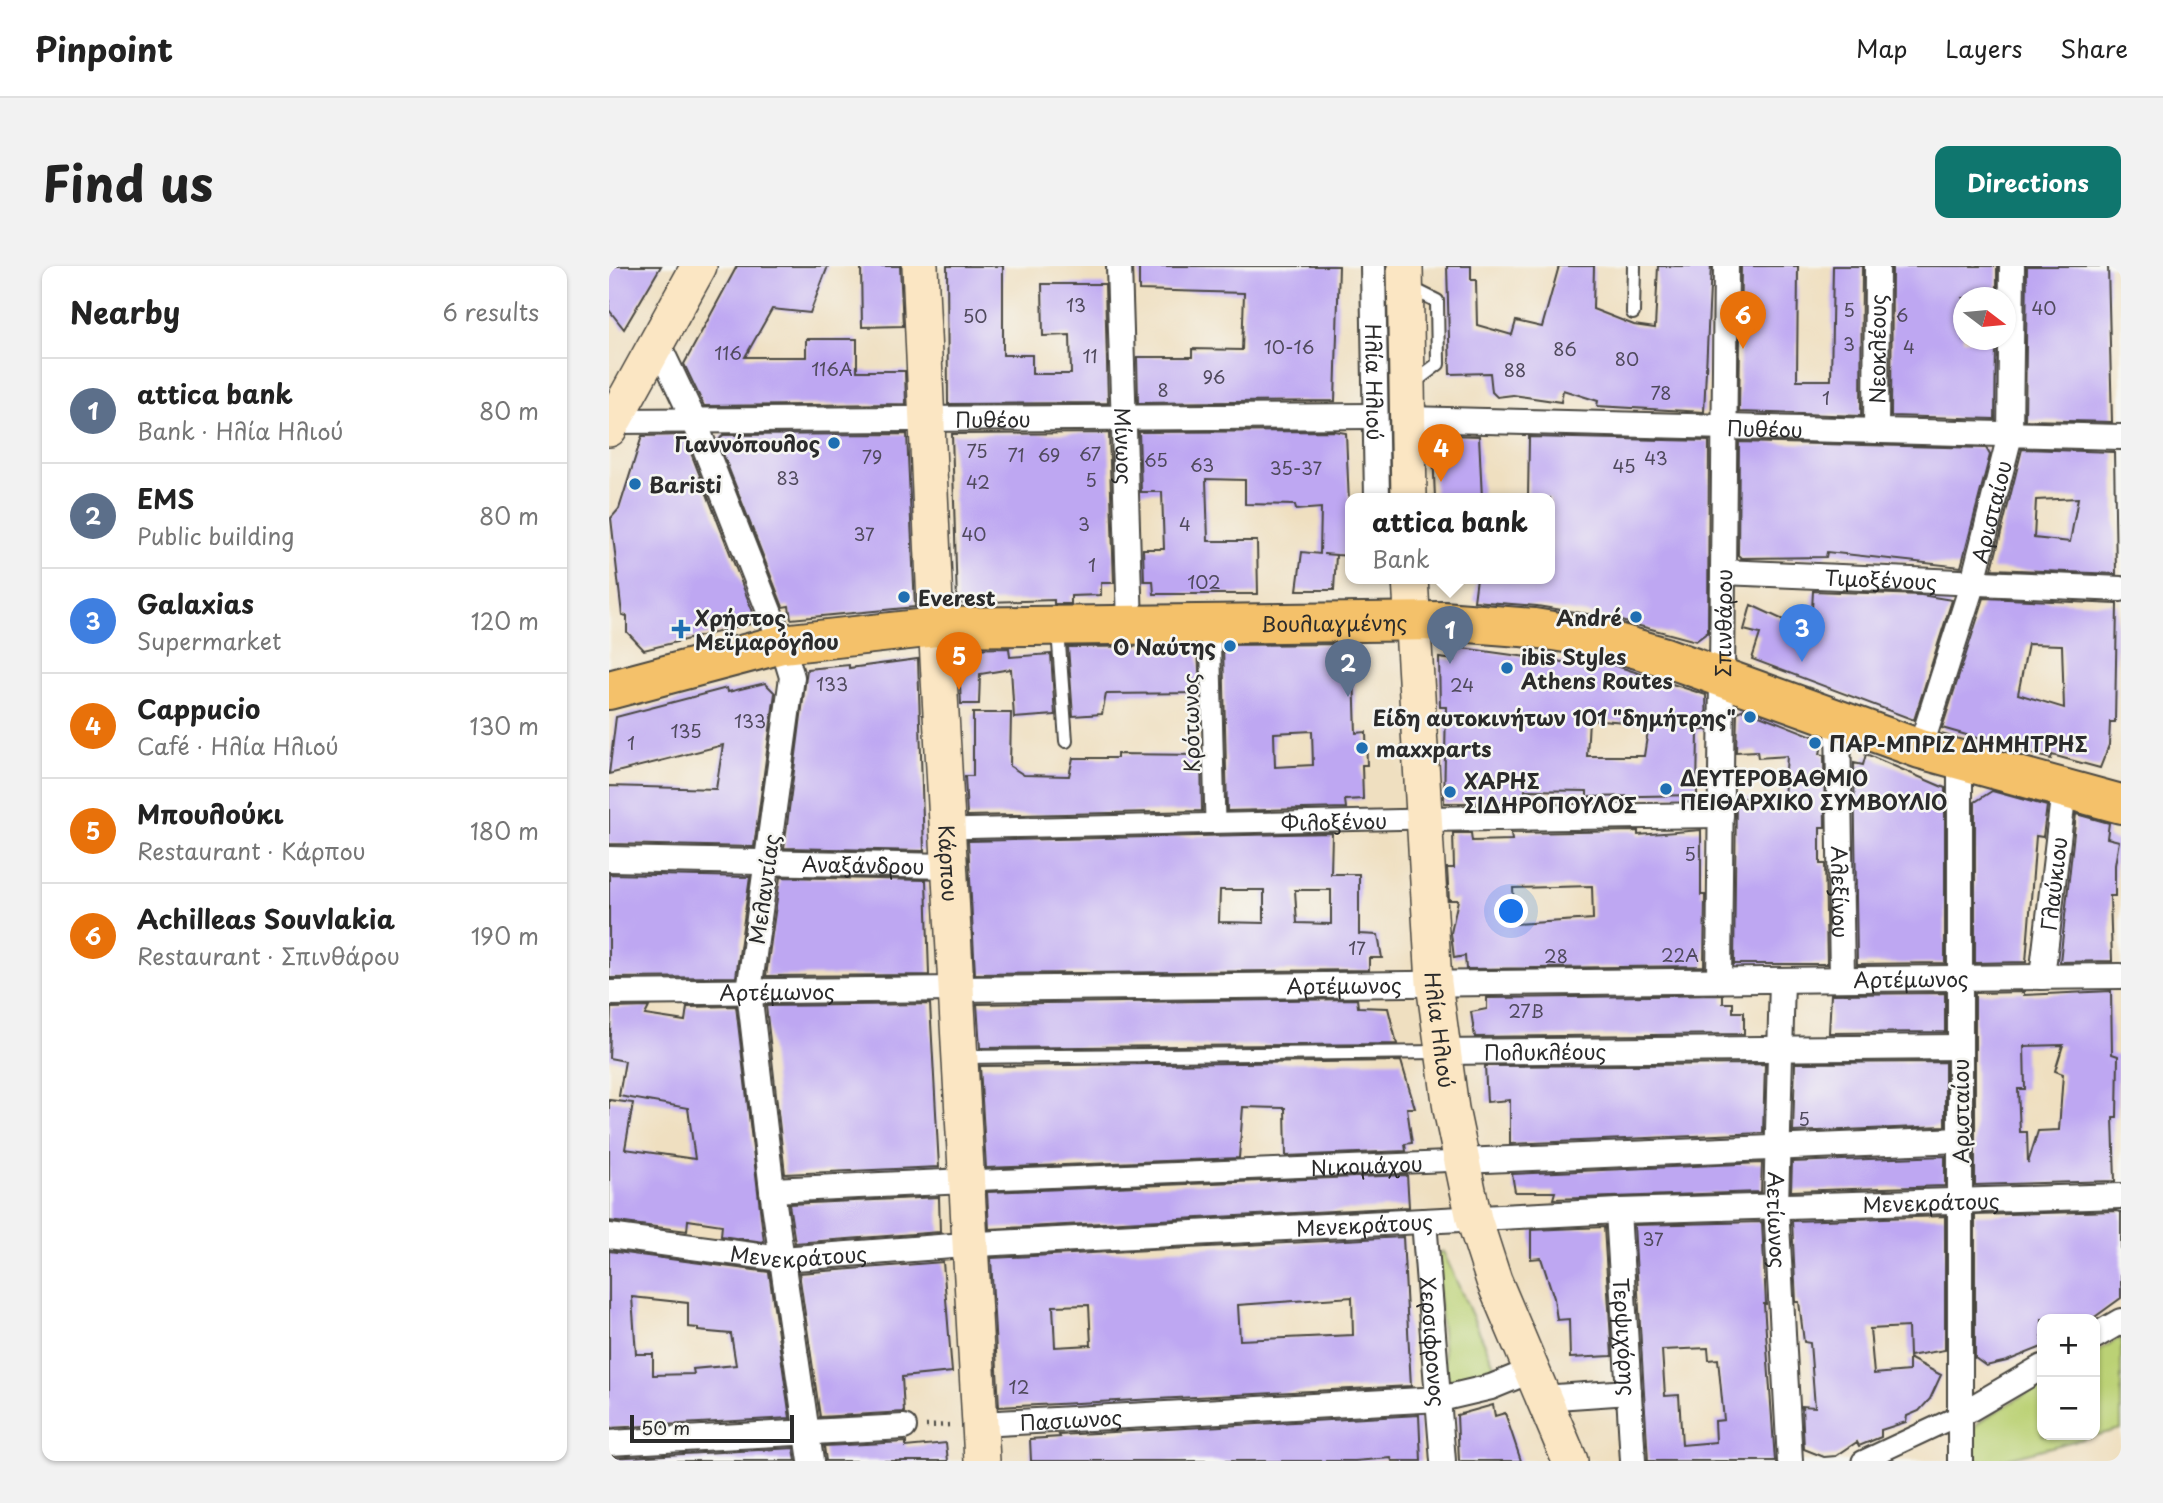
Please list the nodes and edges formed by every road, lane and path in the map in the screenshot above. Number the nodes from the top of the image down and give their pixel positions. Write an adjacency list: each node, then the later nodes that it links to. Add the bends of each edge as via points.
1 (699, 266): 11 (main road)
2 (920, 266): 14 (main road, Κάρπου)
3 (1119, 266): 13 (street, Μίνωος)
4 (1373, 266): 12 (street, Ηλία Ηλιού)
5 (1634, 266): 10 (lane)
6 (1727, 266): 17 (street, Σπινθάρου)
7 (1877, 266): 18 (street, Νεοκλέους)
8 (2012, 266): 19 (street, Αρισταίου)
9 (1405, 276): 12 (main road, Ηλία Ηλιού)
10 (1633, 313)
11 (656, 340): 15 (street, Μελαντίας); 16 (main road)
12 (1397, 408): 13 (street, Πυθέου); 17 (street, Πυθέου); 21 (street, Ηλία Ηλιού); 22 (main road, Ηλία Ηλιού)
13 (1125, 418): 14 (street, Πυθέου); 29 (street, Μίνωος)
14 (927, 419): 15 (street, Πυθέου); 31 (main road, Κάρπου)
15 (694, 421): 16 (street, Πυθέου); 32 (street, Μελαντίας)
16 (610, 424)
17 (1725, 427): 18 (street, Πυθέου); 23 (street, Σπινθάρου)
18 (1876, 431): 19 (street, Πυθέου)
19 (2010, 435): 20 (street, Πυθέου); 24 (street, Αρισταίου)
20 (2121, 438)
21 (1378, 493)
22 (1408, 493)
23 (1723, 572): 24 (street, Τιμοξένους); 33 (street, Σπινθάρου)
24 (1973, 582): 26 (street, Τιμοξένους); 37 (street, Αρισταίου)
25 (1410, 584): 27 (main road, Ηλία Ηλιού)
26 (2121, 589)
27 (1411, 621): 28 (main road, Βουλιαγμένης); 33 (main road, Βουλιαγμένης, via 1534,628 1603,639); 42 (main road, Ηλία Ηλιού)
28 (1210, 624): 29 (main road, Βουλιαγμένης); 43 (street, Κρότωνος)
29 (1129, 625): 30 (main road, Βουλιαγμένης)
30 (1058, 626): 31 (main road, Βουλιαγμένης); 36 (lane)
31 (936, 627): 32 (main road, Βουλιαγμένης); 44 (main road, Κάρπου)
32 (782, 644): 34 (main road, Βουλιαγμένης); 46 (street, Μελαντίας, via 792,677)
33 (1721, 678): 35 (main road, Βουλιαγμένης); 41 (street, Σπινθάρου)
34 (609, 690)
35 (1838, 720): 37 (main road, Βουλιαγμένης); 51 (street, Αλεξίνου)
36 (1066, 741)
37 (1920, 749): 38 (main road, Βουλιαγμένης)
38 (1960, 761): 39 (main road, Βουλιαγμένης); 50 (street, Αρισταίου)
39 (2064, 789): 40 (main road, Βουλιαγμένης); 49 (street, Γλαύκιου)
40 (2121, 804)
41 (1721, 815): 42 (street, Φιλοξένου); 53 (street, Σπινθάρου)
42 (1423, 819): 43 (street, Φιλοξένου); 54 (main road, Ηλία Ηλιού)
43 (1215, 822): 44 (street, Φιλοξένου)
44 (947, 829): 47 (main road, Κάρπου)
45 (609, 859): 46 (street, Αναξάνδρου)
46 (766, 863): 47 (street, Αναξάνδρου); 56 (street, Μελαντίας)
47 (949, 866): 55 (main road, Κάρπου)
48 (2121, 976): 49 (street, Αρτέμωνος)
49 (2042, 977): 50 (street, Αρτέμωνος)
50 (1960, 978): 51 (street, Αρτέμωνος); 58 (street, Αρισταίου)
51 (1842, 979): 52 (street, Αρτέμωνος)
52 (1782, 980): 53 (street, Αρτέμωνος); 59 (street, Αετίωνος)
53 (1719, 981): 54 (street, Αρτέμωνος)
54 (1434, 984): 55 (street, Αρτέμωνος); 60 (main road, Ηλία Ηλιού)
55 (956, 989): 56 (street, Αρτέμωνος); 61 (main road, Κάρπου)
56 (749, 991): 57 (street, Αρτέμωνος); 66 (street, Μελαντίας)
57 (609, 993)
58 (1960, 1047): 59 (street, Πολυκλέους); 62 (street, Αρισταίου)
59 (1782, 1049): 60 (street, Πολυκλέους); 63 (street, Αετίωνος)
60 (1443, 1052): 61 (lane, Πολυκλέους); 64 (main road, Ηλία Ηλιού)
61 (960, 1058): 65 (main road, Κάρπου)
62 (1960, 1140): 63 (street, Νικομάχου); 68 (street, Αρισταίου)
63 (1780, 1148): 64 (street, Νικομάχου); 69 (street, Αετίωνος)
64 (1461, 1161): 65 (street, Νικομάχου); 71 (main road, Ηλία Ηλιού)
65 (966, 1181): 66 (street, Νικομάχου); 74 (main road, Κάρπου)
66 (772, 1190): 75 (street, Μελαντίας)
67 (2121, 1196): 68 (street, Μενεκράτους)
68 (1960, 1200): 69 (street, Μενεκράτους); 82 (street, Αρισταίου)
69 (1776, 1206): 70 (street, Μενεκράτους); 93 (street, Αετίωνος)
70 (1618, 1211): 71 (street, Μενεκράτους); 80 (street, Τερψιχόρης)
71 (1474, 1219): 72 (street, Μενεκράτους); 79 (main road, Ηλία Ηλιού)
72 (1424, 1221): 74 (street, Μενεκράτους); 81 (street, Χερσιφρονος)
73 (609, 1236): 75 (street, Μενεκράτους)
74 (970, 1245): 75 (street, Μενεκράτους); 83 (main road, Κάρπου)
75 (782, 1259): 85 (street, Μελαντίας)
76 (2121, 1321): 77 (street)
77 (2100, 1333)
78 (2037, 1370): 82 (street)
79 (1536, 1385): 80 (street, Πασιωνος); 81 (street, Πασιωνος, via 1490,1387); 91 (main road, Ηλία Ηλιού)
80 (1629, 1392): 92 (street, Τερψιχόρης)
81 (1440, 1399): 83 (street, Πασιωνος); 90 (street, Χερσιφρονος)
82 (1960, 1415): 94 (street); 95 (street, Αρισταίου)
83 (980, 1424): 84 (path); 89 (main road, Κάρπου)
84 (904, 1427): 85 (street)
85 (807, 1434): 87 (street); 88 (street, Μελαντίας)
86 (609, 1443): 87 (street)
87 (699, 1450)
88 (811, 1461)
89 (982, 1461)
90 (1443, 1461)
91 (1570, 1461)
92 (1633, 1461)
93 (1790, 1461)
94 (1862, 1461)
95 (1960, 1461)

